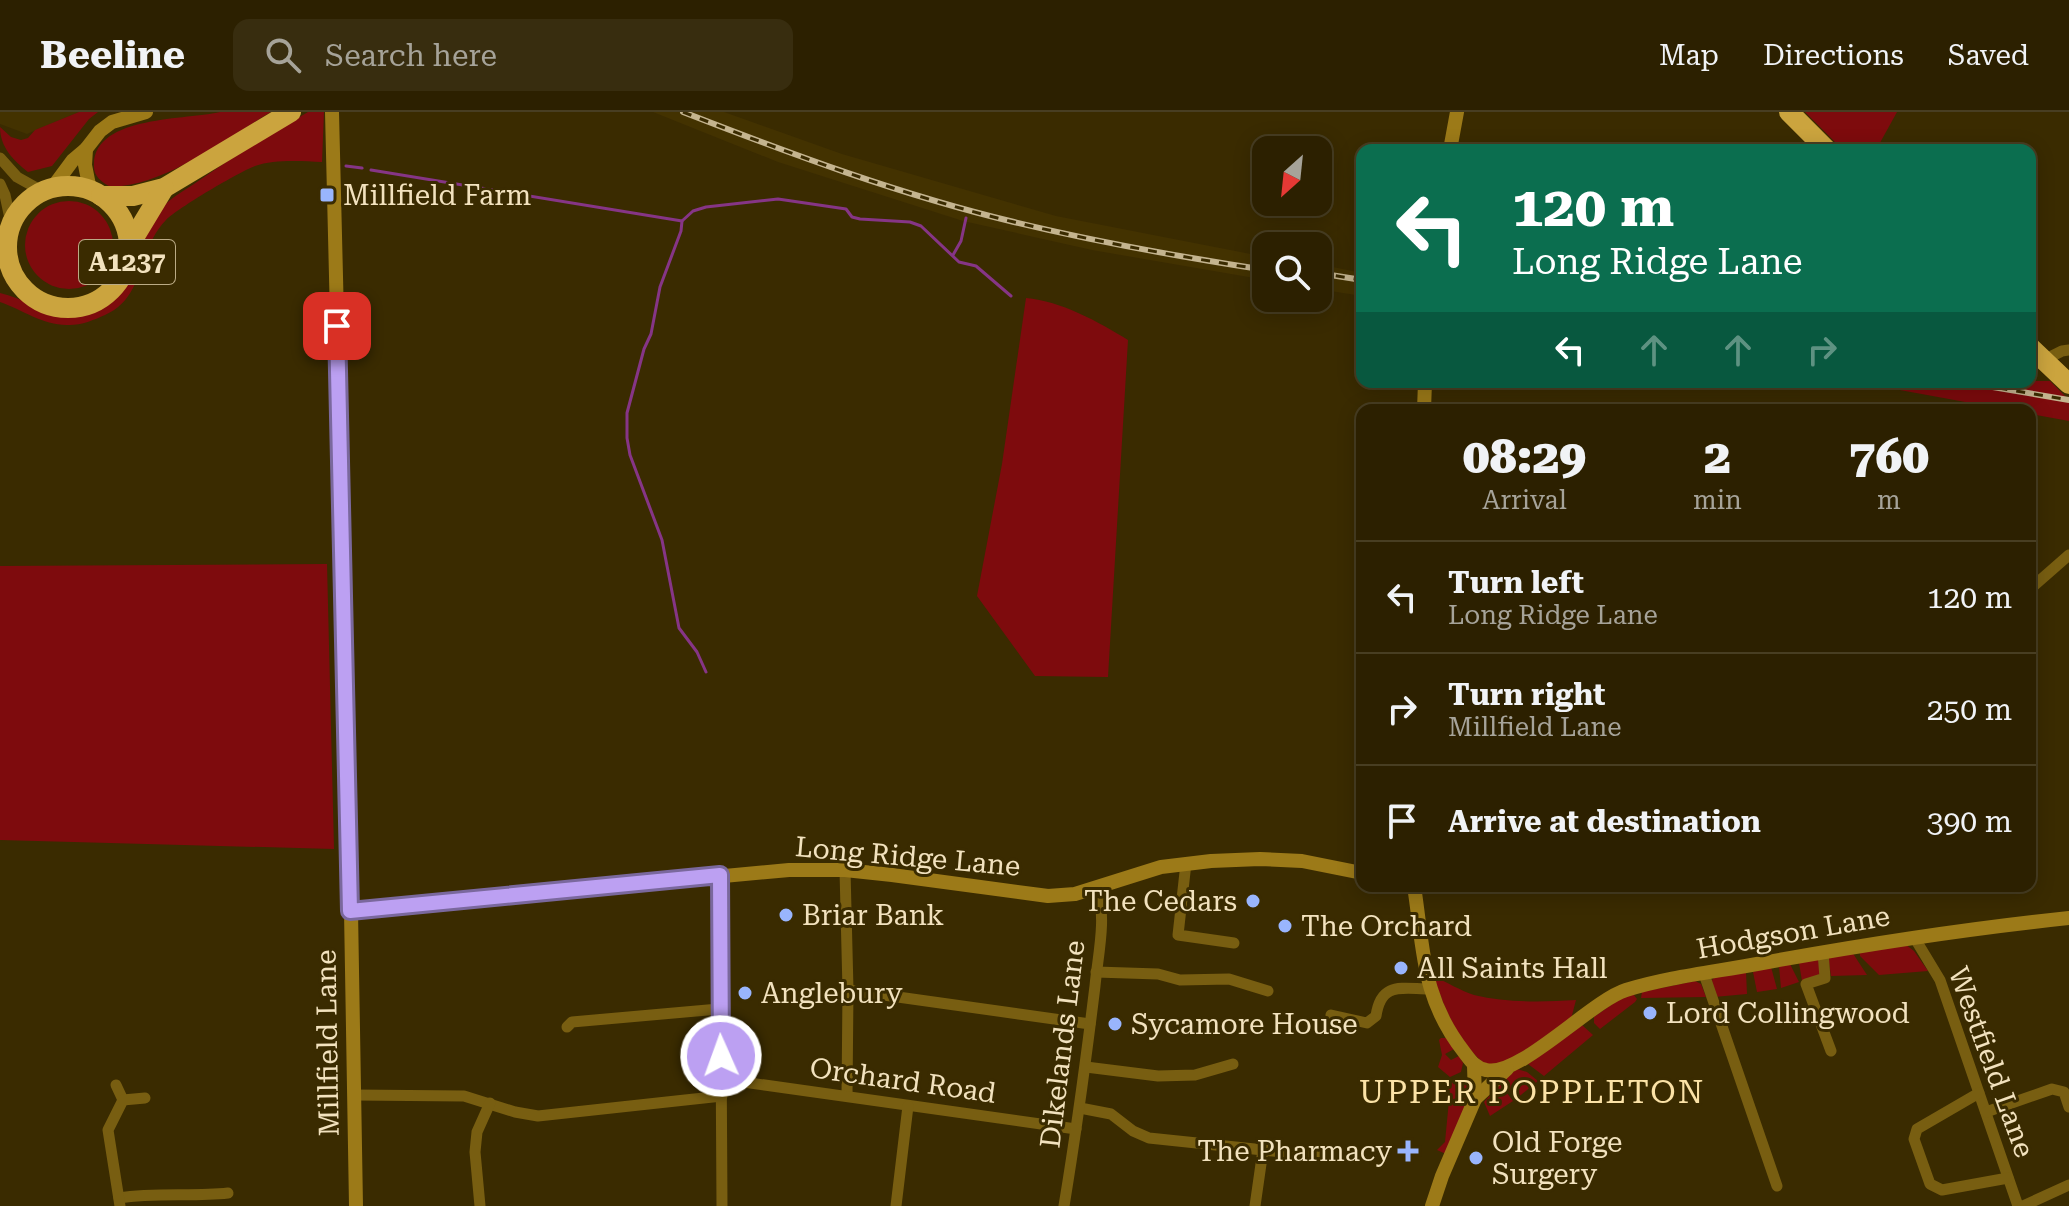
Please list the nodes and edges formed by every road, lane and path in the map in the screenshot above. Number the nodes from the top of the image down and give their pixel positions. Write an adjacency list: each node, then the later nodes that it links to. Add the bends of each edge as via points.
1 (146, 112): 8 (street, via 112,122)
2 (291, 112): 11 (highway, A1237)
3 (332, 112): 29 (street, Millfield Lane)
4 (1457, 112): 6 (street)
5 (1789, 112): 7 (highway)
6 (1451, 144)
7 (1821, 144)
8 (86, 149): 12 (street); 13 (street, via 85,165)
9 (0, 158): 12 (street, via 23,182)
10 (0, 184): 14 (street)
11 (164, 188): 13 (highway, A1237, via 133,196); 15 (highway, A1237)
12 (48, 189): 13 (highway, A1237, via 71,186); 14 (highway, via 19,210)
13 (95, 193): 15 (highway, A1237, via 118,212)
14 (7, 232): 17 (highway, via 9,264)
15 (129, 246): 17 (highway, A1237, via 118,282 87,305 62,308)
16 (0, 287): 17 (highway, A1237)
17 (27, 293)
18 (2069, 350): 19 (street)
19 (2037, 353): 20 (highway)
20 (2066, 381)
21 (2069, 555): 22 (street)
22 (2036, 584)
23 (1186, 863): 25 (street, Long Ridge Lane, via 1302,861); 27 (street, Long Ridge Lane); 32 (street, via 1178,935)
24 (845, 870): 26 (street, Long Ridge Lane); 27 (street, Long Ridge Lane, via 1048,896); 37 (street)
25 (1356, 872)
26 (720, 875): 29 (street, Long Ridge Lane); 39 (street)
27 (1097, 888): 34 (street, Dikelands Lane, via 1103,905)
28 (1415, 892): 36 (street)
29 (350, 911): 51 (street, Millfield Lane)
30 (2069, 918): 31 (street, Hodgson Lane)
31 (1914, 937): 33 (street, Hodgson Lane); 50 (street, Westfield Lane, via 1940,980)
32 (1234, 943)
33 (1823, 952): 35 (street, Hodgson Lane); 43 (street, via 1825,978 1806,984)
34 (1096, 972): 38 (street, via 1229,979); 41 (street, Dikelands Lane)
35 (1704, 974): 47 (street, Hodgson Lane, via 1622,991); 67 (street)
36 (1430, 989): 40 (street, via 1385,992 1376,1016 1367,1023); 45 (street, via 1457,1044)
37 (848, 990): 41 (street); 53 (street)
38 (1268, 991)
39 (719, 1009): 42 (street, via 572,1022); 48 (street)
40 (1331, 1015)
41 (1090, 1024): 46 (street, Dikelands Lane)
42 (567, 1027)
43 (1831, 1051)
44 (1233, 1064): 46 (street, via 1195,1075 1158,1076)
45 (1474, 1065): 47 (street, via 1497,1071); 55 (street)
46 (1086, 1067): 60 (street, Dikelands Lane)
47 (1508, 1067): 55 (street)
48 (722, 1079): 52 (street); 53 (street, Orchard Road)
49 (116, 1085): 56 (street)
50 (1979, 1093): 61 (street, Westfield Lane); 65 (street, via 1917,1129 1914,1139 1930,1184 1942,1190)
51 (354, 1095): 57 (street, via 453,1095); 71 (street, Millfield Lane)
52 (722, 1096): 57 (street, via 538,1116); 73 (street)
53 (847, 1096): 58 (street, Orchard Road)
54 (145, 1098): 56 (street)
55 (1475, 1099): 77 (street)
56 (123, 1100): 70 (street, via 108,1130)
57 (490, 1103): 72 (street, via 475,1152)
58 (908, 1106): 62 (street, Orchard Road); 74 (street)
59 (2069, 1107): 61 (street, via 2064,1092 2052,1089)
60 (1080, 1108): 62 (street, Dikelands Lane); 63 (street, via 1111,1114 1149,1138)
61 (1986, 1112): 65 (street, Westfield Lane)
62 (1076, 1129): 75 (street, Dikelands Lane)
63 (1263, 1150): 64 (street); 76 (street)
64 (1321, 1156)
65 (2008, 1178): 78 (street, Westfield Lane)
66 (2069, 1185): 78 (street)
67 (1777, 1186)
68 (228, 1193): 69 (street)
69 (208, 1201): 70 (street, via 151,1193)
70 (120, 1202)
71 (356, 1206)
72 (480, 1206)
73 (722, 1206)
74 (896, 1206)
75 (1064, 1206)
76 (1255, 1206)
77 (1432, 1206)
78 (2020, 1206)

